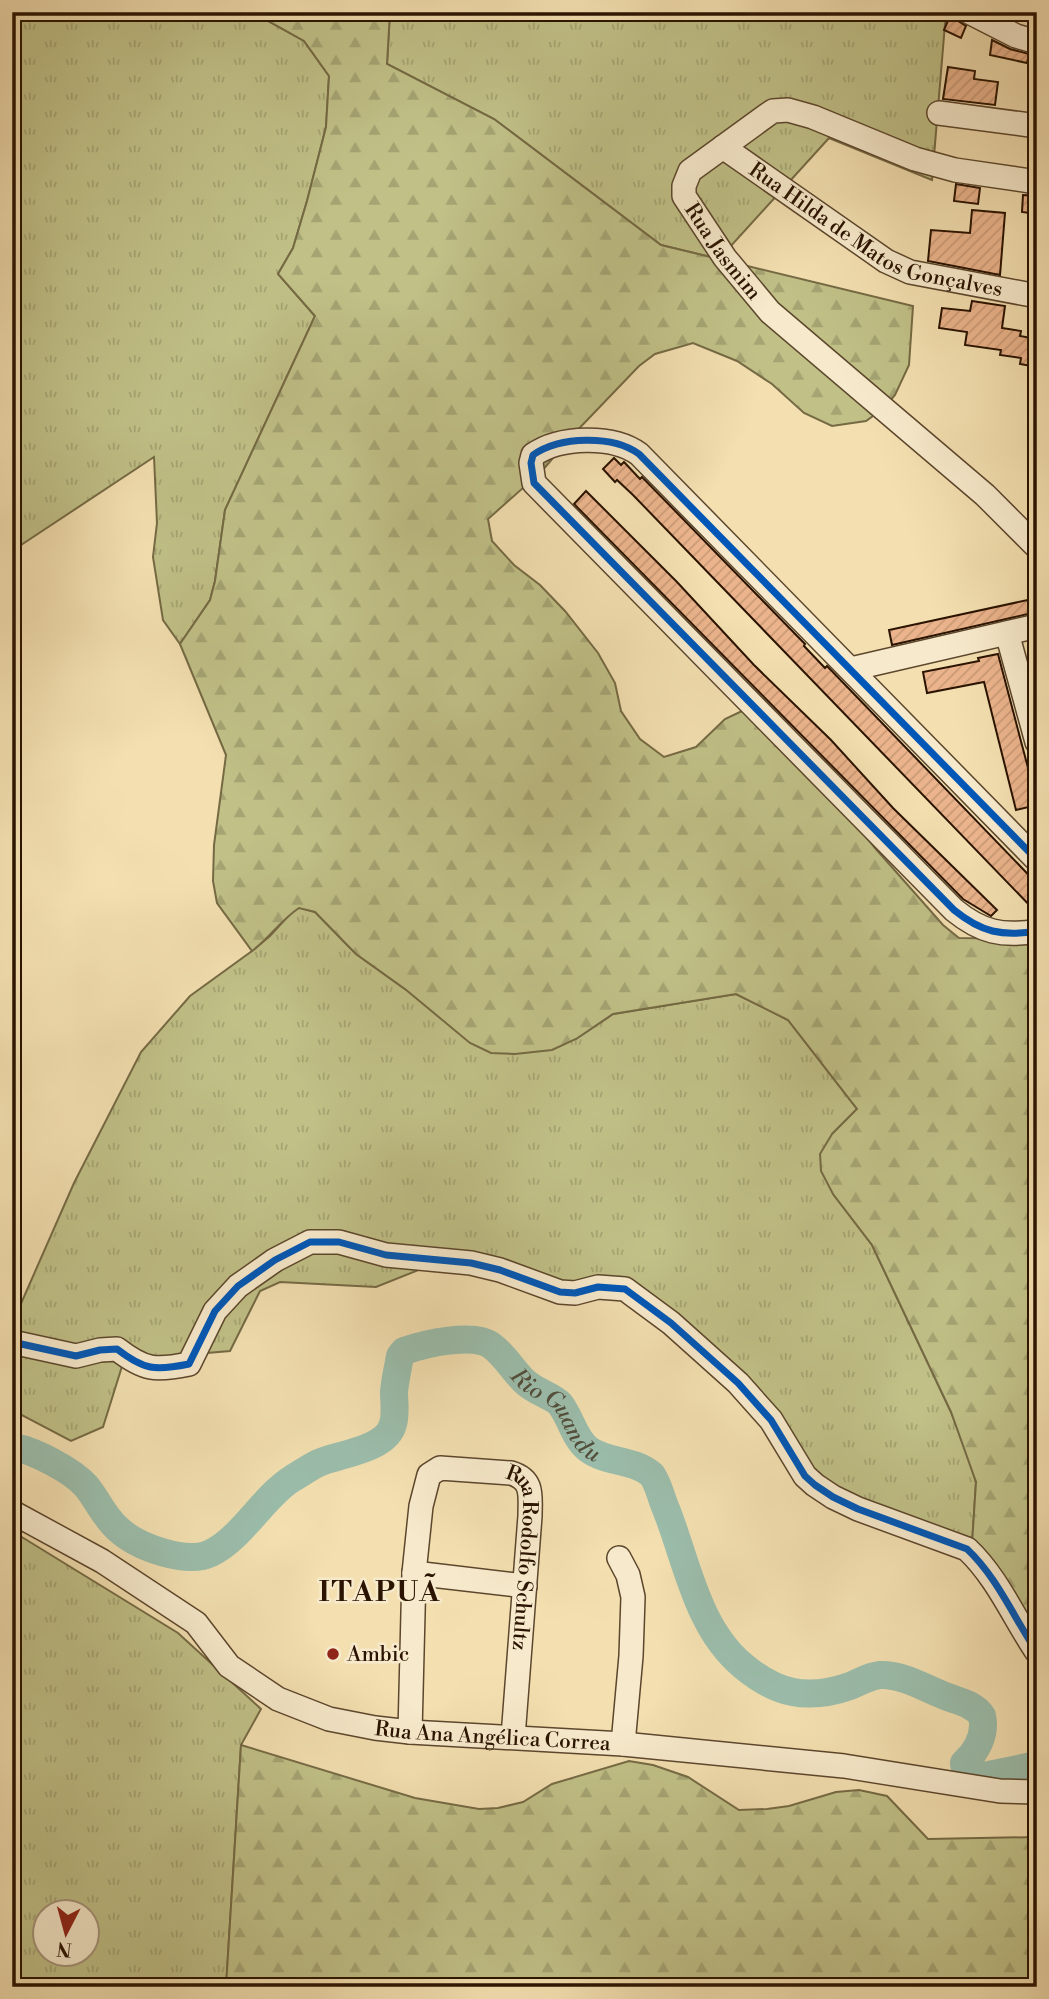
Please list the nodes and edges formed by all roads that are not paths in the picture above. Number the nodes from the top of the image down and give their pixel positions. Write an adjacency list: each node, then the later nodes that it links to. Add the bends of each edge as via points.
1 (969, 12): 2 (street, via 1016,36)
2 (1037, 41)
3 (939, 113): 4 (street)
4 (1037, 126)
5 (723, 147): 6 (street, Rua Jasmim, via 773,111 788,110 915,159); 7 (street, Rua Hilda de Matos Gonçalves, via 886,261 910,272); 8 (street, Rua Jasmim, via 690,171 683,191 725,258 770,312 985,495)
6 (1037, 182)
7 (1037, 296)
8 (1037, 547)
9 (1037, 626): 10 (street)
10 (1007, 633): 11 (street); 12 (street)
11 (851, 669): 13 (street); 14 (street, via 630,448 582,441 533,455 534,483 954,910 970,923 995,932)
12 (1037, 742)
13 (1037, 860)
14 (1037, 931)
15 (12, 1342): 20 (street, via 76,1356 117,1349 138,1365 165,1369 189,1364 215,1311 238,1286 310,1242 339,1242 386,1255 471,1263 560,1292 625,1289 738,1383 771,1420 815,1485 858,1509 967,1549)
16 (12, 1512): 21 (street, Rua Ana Angélica Correa, via 102,1561 195,1623 229,1666 278,1699 329,1718)
17 (619, 1558): 23 (street, via 633,1598)
18 (414, 1573): 19 (street); 19 (street, Rua Rodolfo Schultz, via 421,1506 432,1471 511,1473 525,1479 530,1494); 21 (street, Rua Rodolfo Schultz)
19 (525, 1586): 22 (street, Rua Rodolfo Schultz)
20 (1037, 1652)
21 (410, 1732): 22 (street, Rua Ana Angélica Correa)
22 (513, 1737): 23 (street, Rua Ana Angélica Correa)
23 (623, 1744): 24 (street, Rua Ana Angélica Correa, via 844,1766)
24 (1037, 1793)

